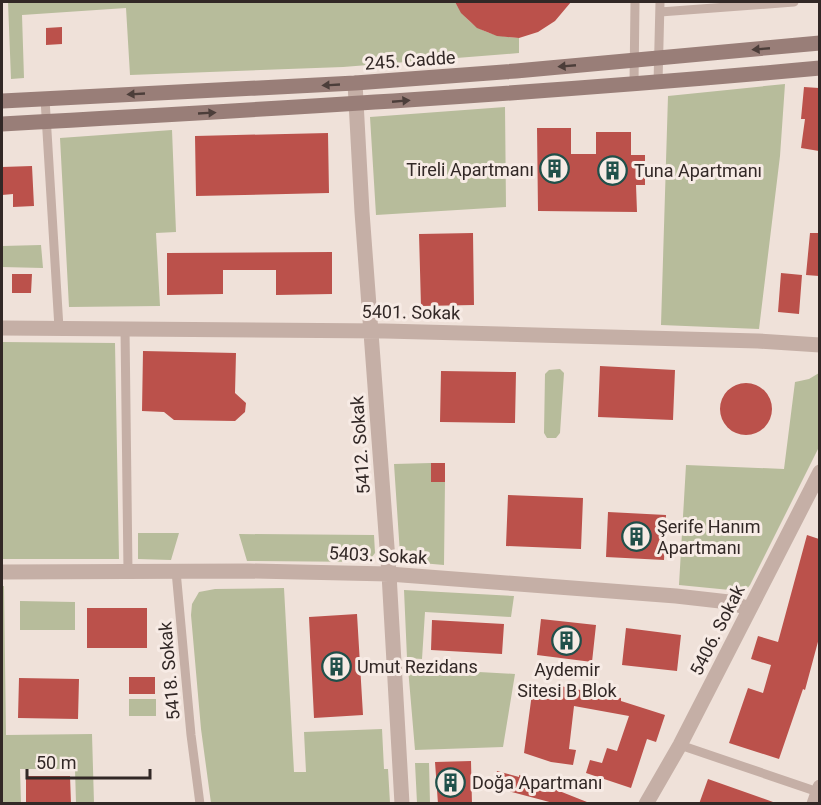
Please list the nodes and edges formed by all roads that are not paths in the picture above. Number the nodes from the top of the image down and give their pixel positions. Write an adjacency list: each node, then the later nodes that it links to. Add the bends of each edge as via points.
1 (635, 2): 10 (lane)
2 (660, 2): 7 (lane)
3 (794, 2): 4 (lane)
4 (762, 3): 5 (lane)
5 (723, 4): 6 (lane)
6 (685, 5): 7 (lane)
7 (660, 12): 9 (lane)
8 (819, 43): 9 (street, 245. Cadde, one-way to 9)
9 (658, 58): 10 (street, 245. Cadde); 13 (lane)
10 (633, 60): 12 (street, 245. Cadde, one-way to 12); 14 (lane)
11 (819, 68): 13 (street)
12 (355, 83): 15 (street, 245. Cadde, one-way to 15); 17 (street, 5412. Sokak)
13 (658, 83): 14 (street)
14 (634, 84): 17 (street, one-way to 14)
15 (45, 99): 16 (street, 245. Cadde); 18 (lane)
16 (2, 101)
17 (355, 105): 18 (street, one-way to 17); 23 (street, 5412. Sokak)
18 (46, 122): 19 (street); 21 (lane)
19 (2, 124)
20 (2, 328): 21 (street, 5401. Sokak)
21 (59, 328): 22 (street, 5401. Sokak)
22 (126, 328): 23 (street, 5401. Sokak); 26 (lane)
23 (371, 331): 24 (street, 5401. Sokak); 29 (street, 5412. Sokak)
24 (819, 345)
25 (819, 472): 30 (street, 5406. Sokak)
26 (129, 571): 27 (street, 5403. Sokak); 28 (street, 5403. Sokak)
27 (176, 571): 29 (street, 5403. Sokak); 33 (lane, 5418. Sokak)
28 (2, 572)
29 (389, 574): 30 (street, 5403. Sokak, via 676,596 729,602); 34 (street, 5412. Sokak)
30 (750, 609): 31 (street, 5406. Sokak)
31 (680, 746): 32 (lane); 35 (street, 5406. Sokak)
32 (817, 794)
33 (200, 804)
34 (402, 804)
35 (646, 804)

